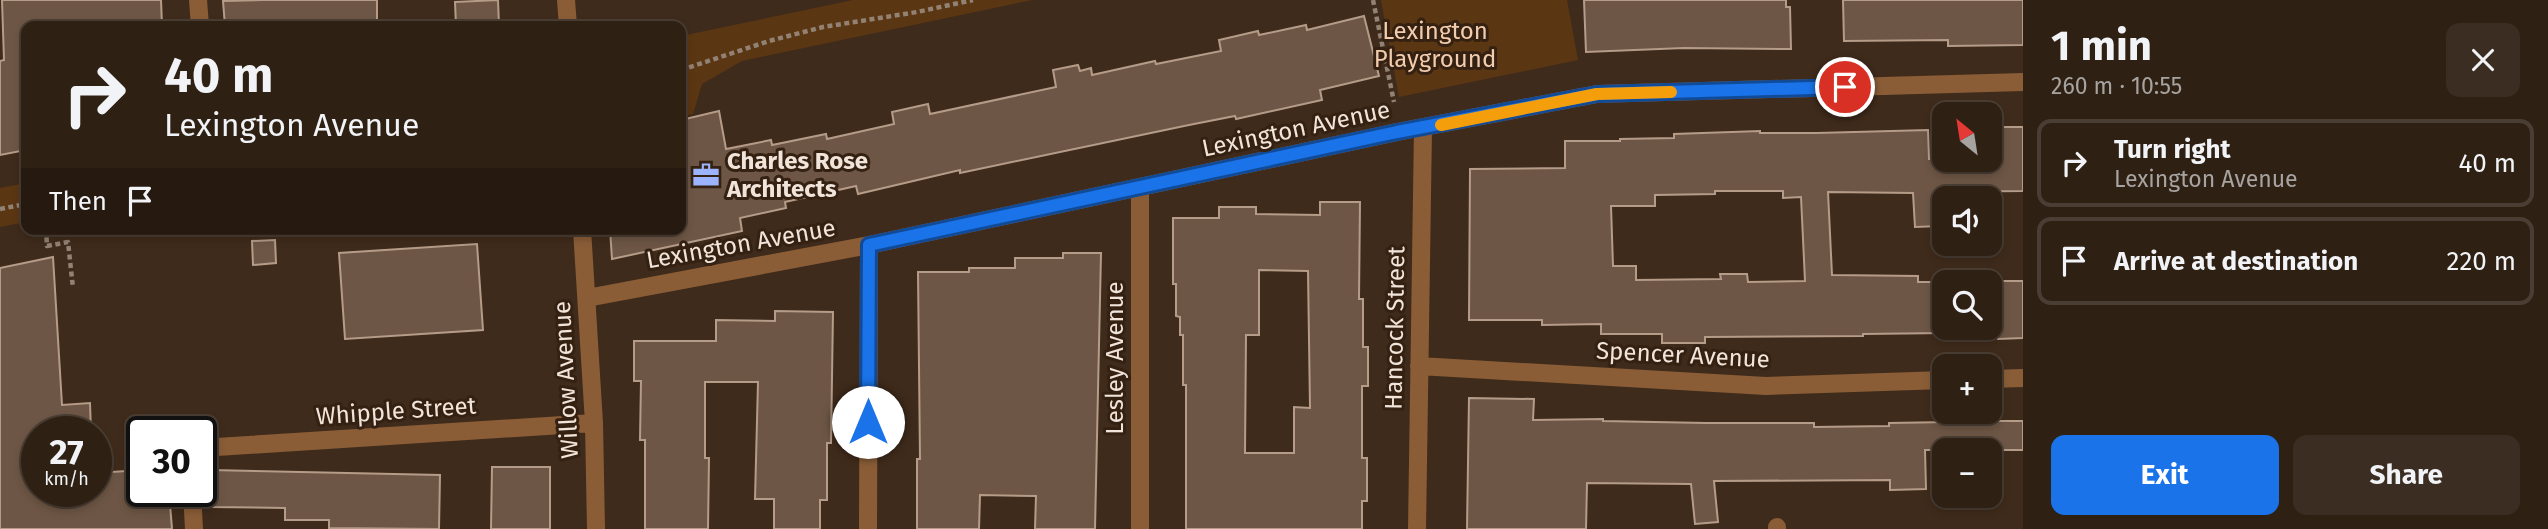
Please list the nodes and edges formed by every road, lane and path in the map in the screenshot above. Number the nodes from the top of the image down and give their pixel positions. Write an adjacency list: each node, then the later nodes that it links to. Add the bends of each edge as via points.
1 (198, 0): 5 (street)
2 (566, 0): 6 (street)
3 (973, 0): 7 (path, via 823,27)
4 (1373, 0): 9 (path)
5 (200, 21)
6 (568, 21)
7 (686, 69)
8 (2023, 82): 10 (street, Lexington Avenue, via 1597,94)
9 (1394, 102)
10 (1423, 128): 11 (street, Lexington Avenue); 19 (street, Hancock Street)
11 (1140, 188): 16 (street, Lexington Avenue); 29 (street, Lesley Avenue)
12 (21, 205): 13 (path)
13 (0, 209)
14 (46, 235): 17 (path, via 47,246 68,242)
15 (582, 235): 18 (street, Willow Avenue)
16 (869, 245): 18 (street, Lexington Avenue); 28 (street)
17 (72, 288)
18 (587, 298): 23 (street, Willow Avenue)
19 (1419, 366): 22 (street, Spencer Avenue, via 1766,386); 30 (street, Hancock Street)
20 (2023, 378): 21 (street)
21 (2002, 379)
22 (1932, 380)
23 (594, 423): 24 (street, Whipple Street); 27 (street, Willow Avenue)
24 (217, 447)
25 (193, 507): 26 (street)
26 (194, 529)
27 (596, 529)
28 (868, 529)
29 (1140, 529)
30 (1417, 529)

